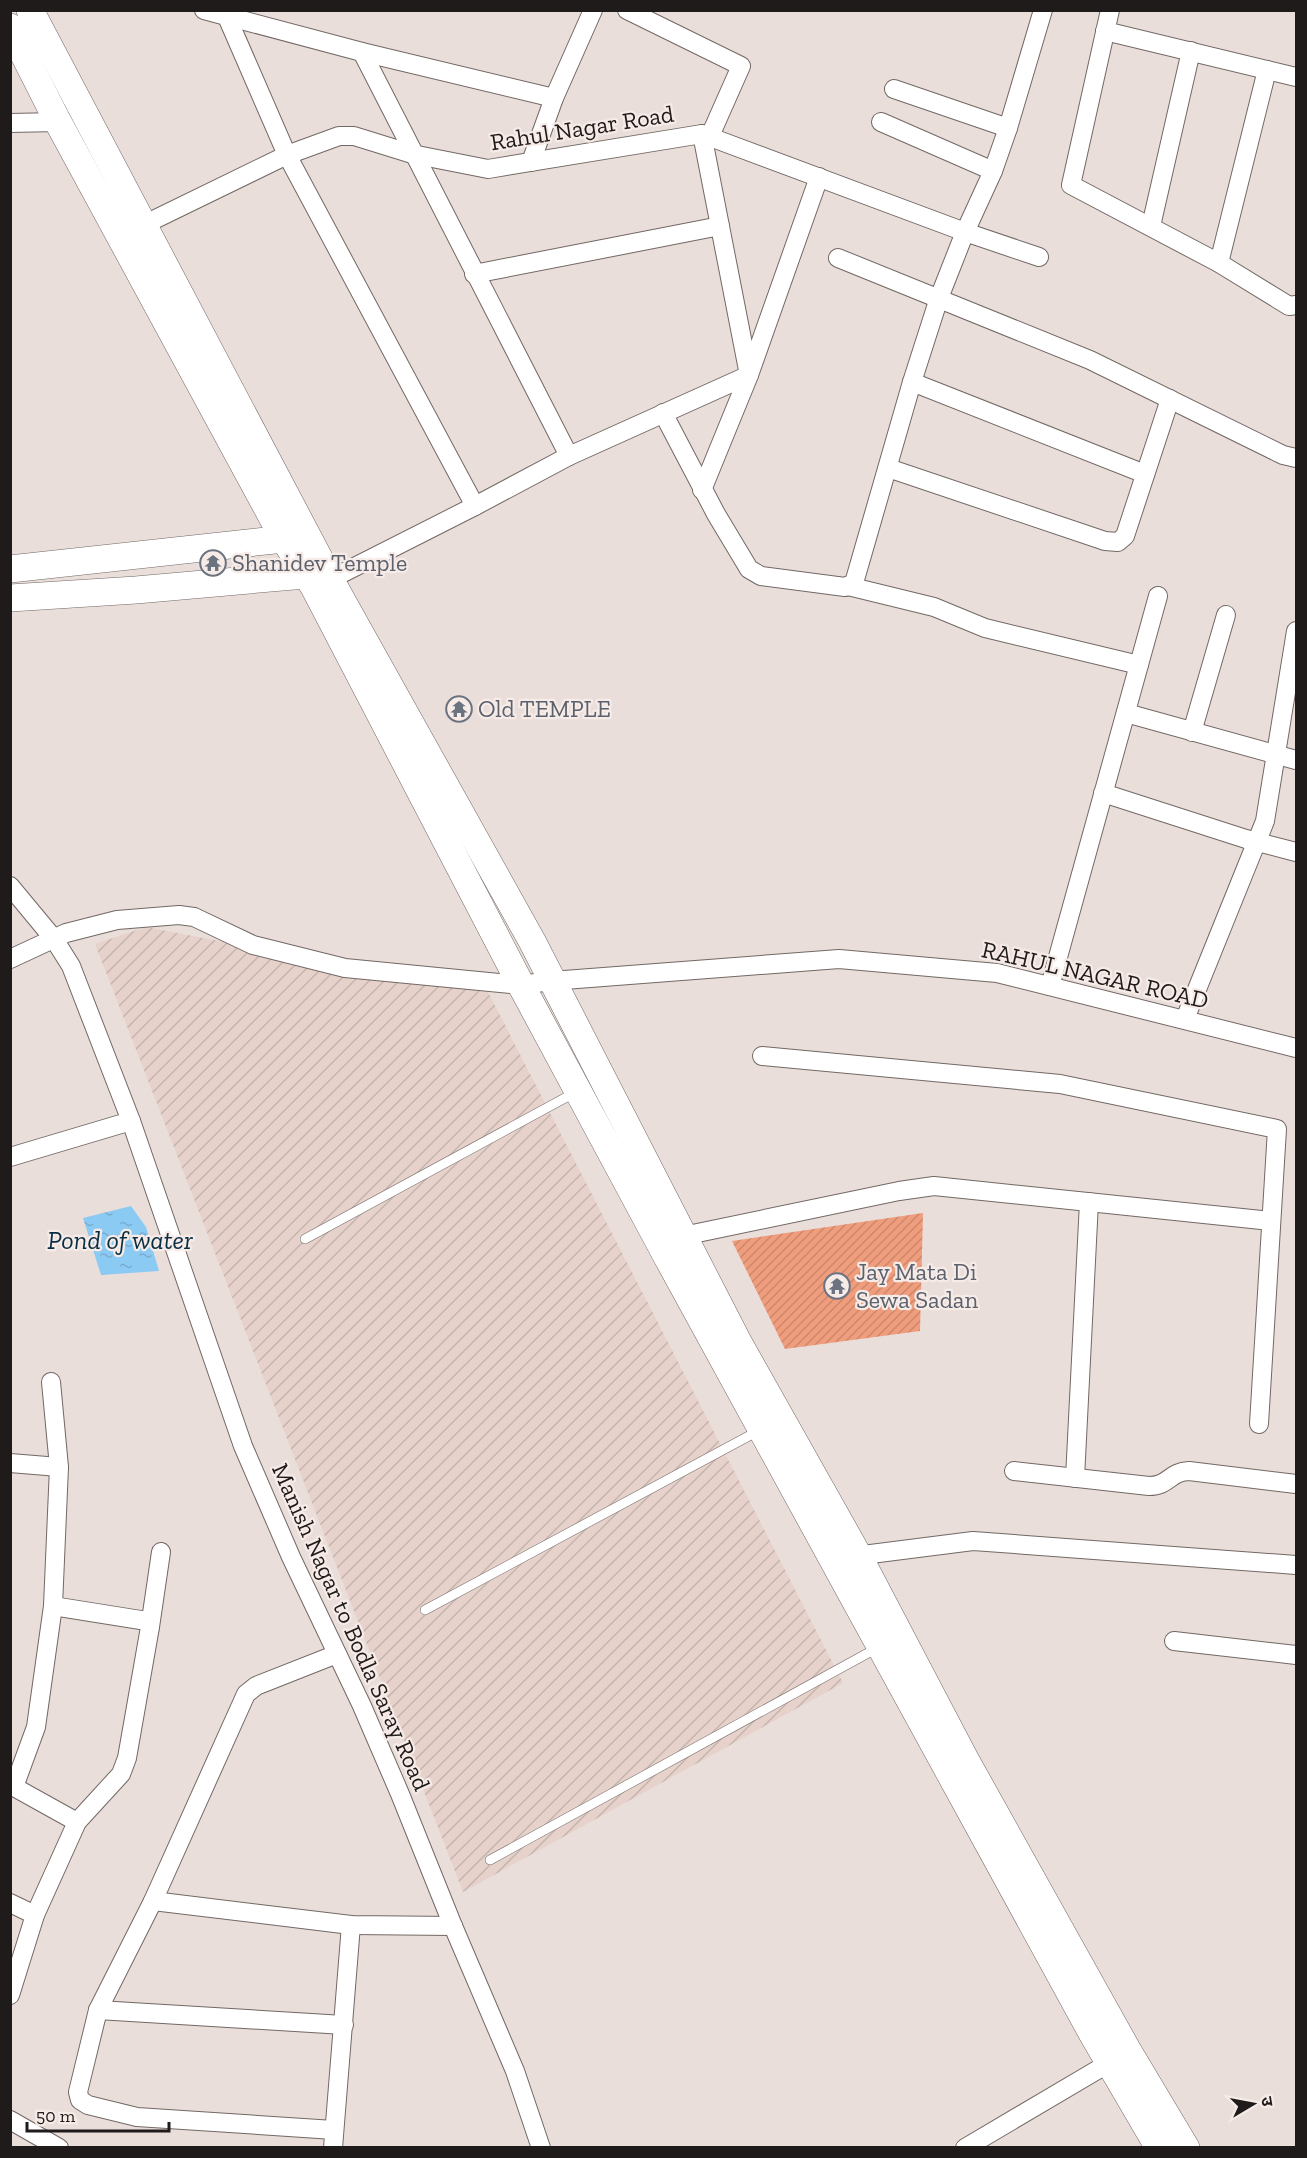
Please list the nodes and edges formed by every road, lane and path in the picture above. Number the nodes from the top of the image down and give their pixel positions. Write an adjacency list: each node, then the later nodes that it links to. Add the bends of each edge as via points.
1 (30, 10): 26 (main road)
2 (204, 10): 7 (street)
3 (627, 10): 20 (street, via 741,66)
4 (1043, 10): 19 (street)
5 (1110, 10): 9 (street)
6 (591, 11): 15 (street)
7 (227, 17): 11 (street); 22 (street)
8 (10, 27): 16 (main road)
9 (1106, 31): 10 (street); 28 (street, via 1071,185)
10 (1191, 51): 12 (street); 28 (street)
11 (362, 52): 15 (street); 21 (street)
12 (1267, 70): 13 (street); 33 (street)
13 (1296, 77)
14 (894, 89): 19 (street)
15 (554, 98): 23 (street)
16 (58, 122): 18 (street); 30 (main road)
17 (881, 122): 24 (street)
18 (10, 123)
19 (1008, 128): 24 (street)
20 (706, 135): 23 (street, Rahul Nagar Road); 25 (street, Rahul Nagar Road); 27 (street)
21 (412, 154): 22 (street, Rahul Nagar Road, via 354,136 339,136); 23 (street, Rahul Nagar Road, via 488,169); 34 (street)
22 (287, 155): 26 (street, Rahul Nagar Road); 46 (street)
23 (531, 162)
24 (993, 171): 29 (street)
25 (819, 177): 29 (street, Rahul Nagar Road); 37 (street)
26 (144, 225): 30 (street, Rahul Nagar Road); 49 (main road)
27 (720, 226): 34 (street); 37 (street)
28 (1151, 226): 33 (street)
29 (965, 232): 31 (street, Rahul Nagar Road); 35 (street)
30 (119, 234): 47 (main road)
31 (1039, 257)
32 (838, 258): 35 (street)
33 (1219, 263): 36 (street, via 1289,306)
34 (474, 273): 41 (street)
35 (939, 298): 38 (street); 39 (street, via 1090,360)
36 (1296, 305)
37 (749, 375): 40 (street); 45 (street)
38 (912, 382): 43 (street); 44 (street)
39 (1170, 399): 42 (street); 44 (street)
40 (663, 413): 41 (street); 45 (street)
41 (569, 456): 46 (street)
42 (1296, 458)
43 (888, 468): 44 (street, via 1112,543 1125,536); 50 (street, via 857,580)
44 (1145, 474)
45 (702, 490): 50 (street, via 752,572)
46 (474, 506): 49 (street)
47 (284, 539): 48 (main road); 49 (main road)
48 (10, 569)
49 (316, 580): 52 (main road); 66 (main road, via 532,941); 67 (main road)
50 (848, 586): 55 (street, via 934,607 985,628)
51 (1158, 596): 55 (street)
52 (10, 598)
53 (1226, 615): 57 (street)
54 (1296, 631): 58 (street)
55 (1139, 665): 56 (street)
56 (1126, 713): 57 (street); 60 (street)
57 (1192, 732): 58 (street)
58 (1277, 756): 59 (street); 61 (street)
59 (1296, 760)
60 (1103, 793): 61 (street); 68 (street)
61 (1258, 843): 62 (street); 69 (street)
62 (1296, 852)
63 (10, 886): 64 (street, Manish Nagar to Bodla Saray Road)
64 (60, 936): 65 (street, RAHUL NAGAR ROAD); 67 (street, RAHUL NAGAR ROAD, via 117,920 179,915 194,917 253,945 345,968); 73 (street, Manish Nagar to Bodla Saray Road)
65 (10, 959)
66 (551, 981): 67 (street, RAHUL NAGAR ROAD); 68 (street, RAHUL NAGAR ROAD, via 839,959 997,972); 77 (main road)
67 (521, 985): 72 (main road)
68 (1050, 986): 69 (street, RAHUL NAGAR ROAD)
69 (1185, 1019): 70 (street, RAHUL NAGAR ROAD)
70 (1296, 1048)
71 (762, 1056): 76 (street, via 1060,1084 1277,1129)
72 (578, 1090): 78 (lane); 81 (main road)
73 (131, 1121): 74 (street); 95 (street, Manish Nagar to Bodla Saray Road, via 243,1446)
74 (10, 1157)
75 (1089, 1202): 76 (street); 77 (street, via 919,1187); 85 (street)
76 (1271, 1221): 80 (street)
77 (683, 1236): 88 (main road)
78 (305, 1239)
79 (51, 1382): 83 (street)
80 (1260, 1424)
81 (762, 1429): 88 (main road); 91 (lane)
82 (10, 1463): 83 (street)
83 (58, 1467): 90 (street)
84 (1014, 1471): 85 (street)
85 (1076, 1478): 86 (street, via 1157,1486 1176,1473 1189,1471)
86 (1296, 1484)
87 (161, 1552): 92 (street)
88 (846, 1558): 89 (street, via 973,1541); 94 (main road); 115 (main road)
89 (1296, 1565)
90 (53, 1606): 92 (street, via 147,1621); 97 (street, via 36,1727)
91 (425, 1610)
92 (150, 1627): 98 (street, via 127,1758 121,1774)
93 (1174, 1641): 96 (street)
94 (881, 1646): 99 (lane); 108 (main road)
95 (337, 1654): 100 (street, via 256,1686 246,1694); 104 (street, Manish Nagar to Bodla Saray Road, via 400,1794)
96 (1296, 1654)
97 (12, 1787): 98 (street)
98 (77, 1822): 102 (street)
99 (490, 1860)
100 (153, 1901): 103 (street); 106 (street)
101 (10, 1904): 102 (street)
102 (35, 1915): 105 (street)
103 (351, 1924): 104 (street); 107 (street)
104 (453, 1926): 112 (street, Manish Nagar to Bodla Saray Road, via 515,2071)
105 (10, 1995)
106 (98, 2010): 107 (street); 110 (street, via 78,2092 80,2100 88,2105 137,2117)
107 (344, 2025): 110 (street)
108 (1109, 2063): 113 (street); 114 (main road)
109 (10, 2120): 111 (street)
110 (334, 2139)
111 (59, 2148)
112 (541, 2148)
113 (965, 2148)
114 (1159, 2148)
115 (1186, 2148)

